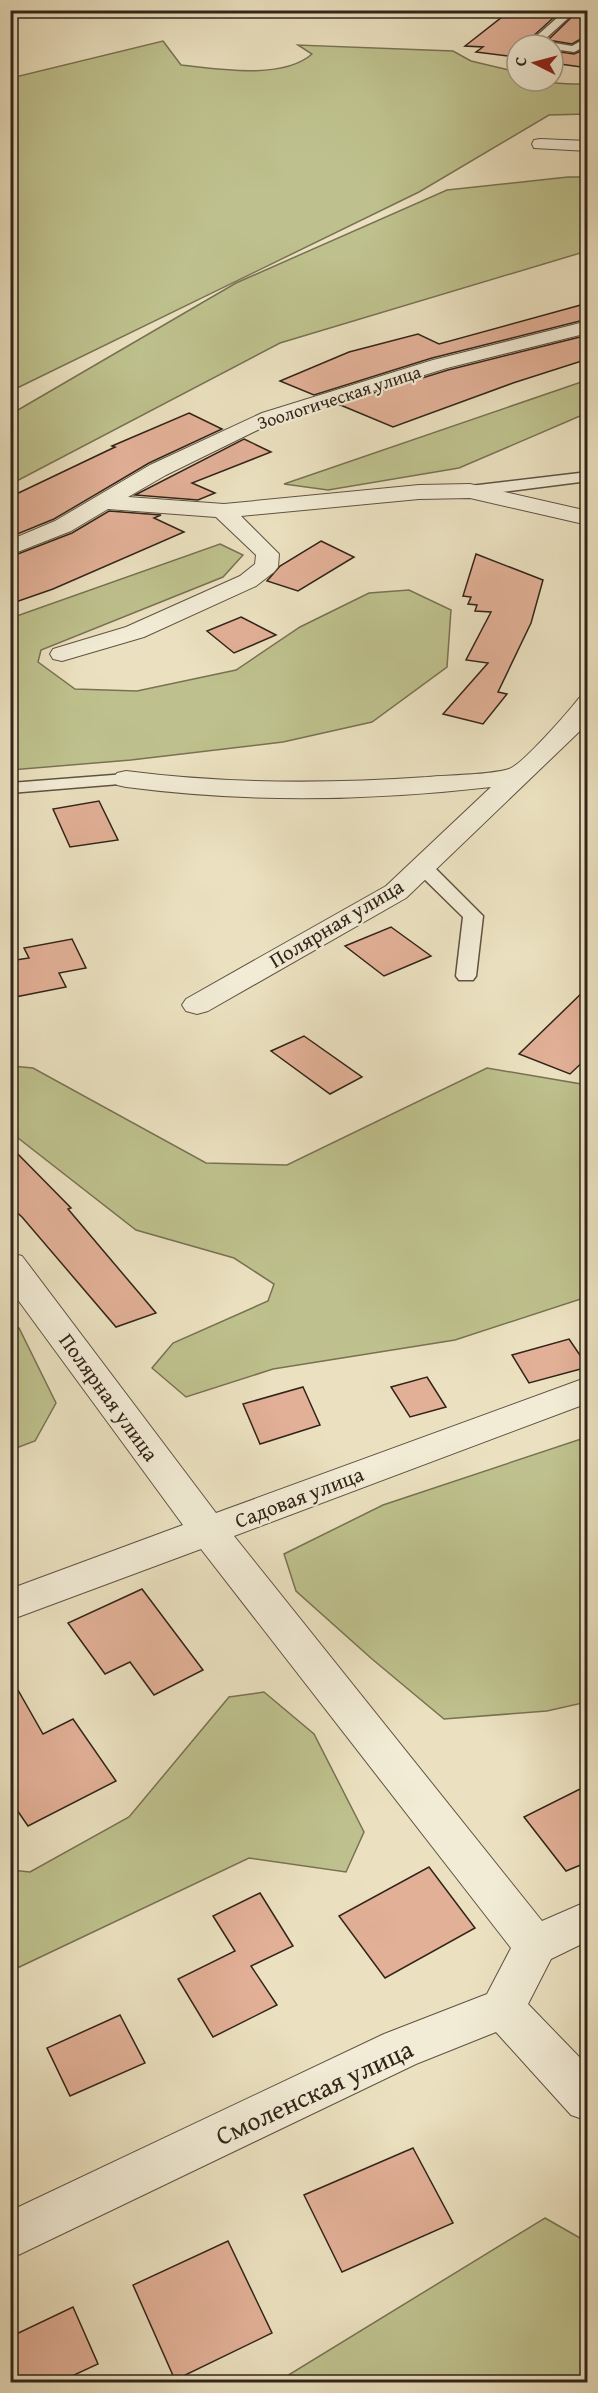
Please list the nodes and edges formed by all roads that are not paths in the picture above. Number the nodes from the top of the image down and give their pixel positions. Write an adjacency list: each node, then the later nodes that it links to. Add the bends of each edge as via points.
1 (572, 10): 2 (lane)
2 (546, 33)
3 (588, 40): 5 (lane)
4 (565, 48): 5 (lane)
5 (574, 49): 6 (lane)
6 (565, 55)
7 (540, 144): 8 (street)
8 (588, 146)
9 (588, 327): 12 (street, Зоологическая улица, via 440,364 269,417 158,470)
10 (588, 476): 11 (lane)
11 (470, 491): 13 (street, via 420,492); 14 (street)
12 (103, 502): 13 (street); 15 (street, Зоологическая улица, via 63,526)
13 (222, 511): 16 (street, via 268,554 266,567 248,581 135,632)
14 (588, 518)
15 (10, 548)
16 (62, 654)
17 (588, 703): 18 (street, Полярная улица, via 573,724)
18 (516, 776): 19 (street, via 314,791 201,788); 21 (street, Полярная улица)
19 (126, 779): 20 (lane)
20 (10, 788)
21 (422, 866): 22 (lane, via 473,916); 23 (street, Полярная улица, via 396,891)
22 (466, 976)
23 (197, 1005)
24 (10, 1264): 26 (street, Полярная улица)
25 (588, 1389): 26 (street, Садовая улица)
26 (208, 1531): 27 (street, Садовая улица); 29 (street, Полярная улица)
27 (10, 1605)
28 (588, 1920): 29 (street)
29 (535, 1945): 30 (street)
30 (503, 2008): 31 (street); 32 (street, Смоленская улица, via 400,2049)
31 (588, 2100)
32 (10, 2236)

